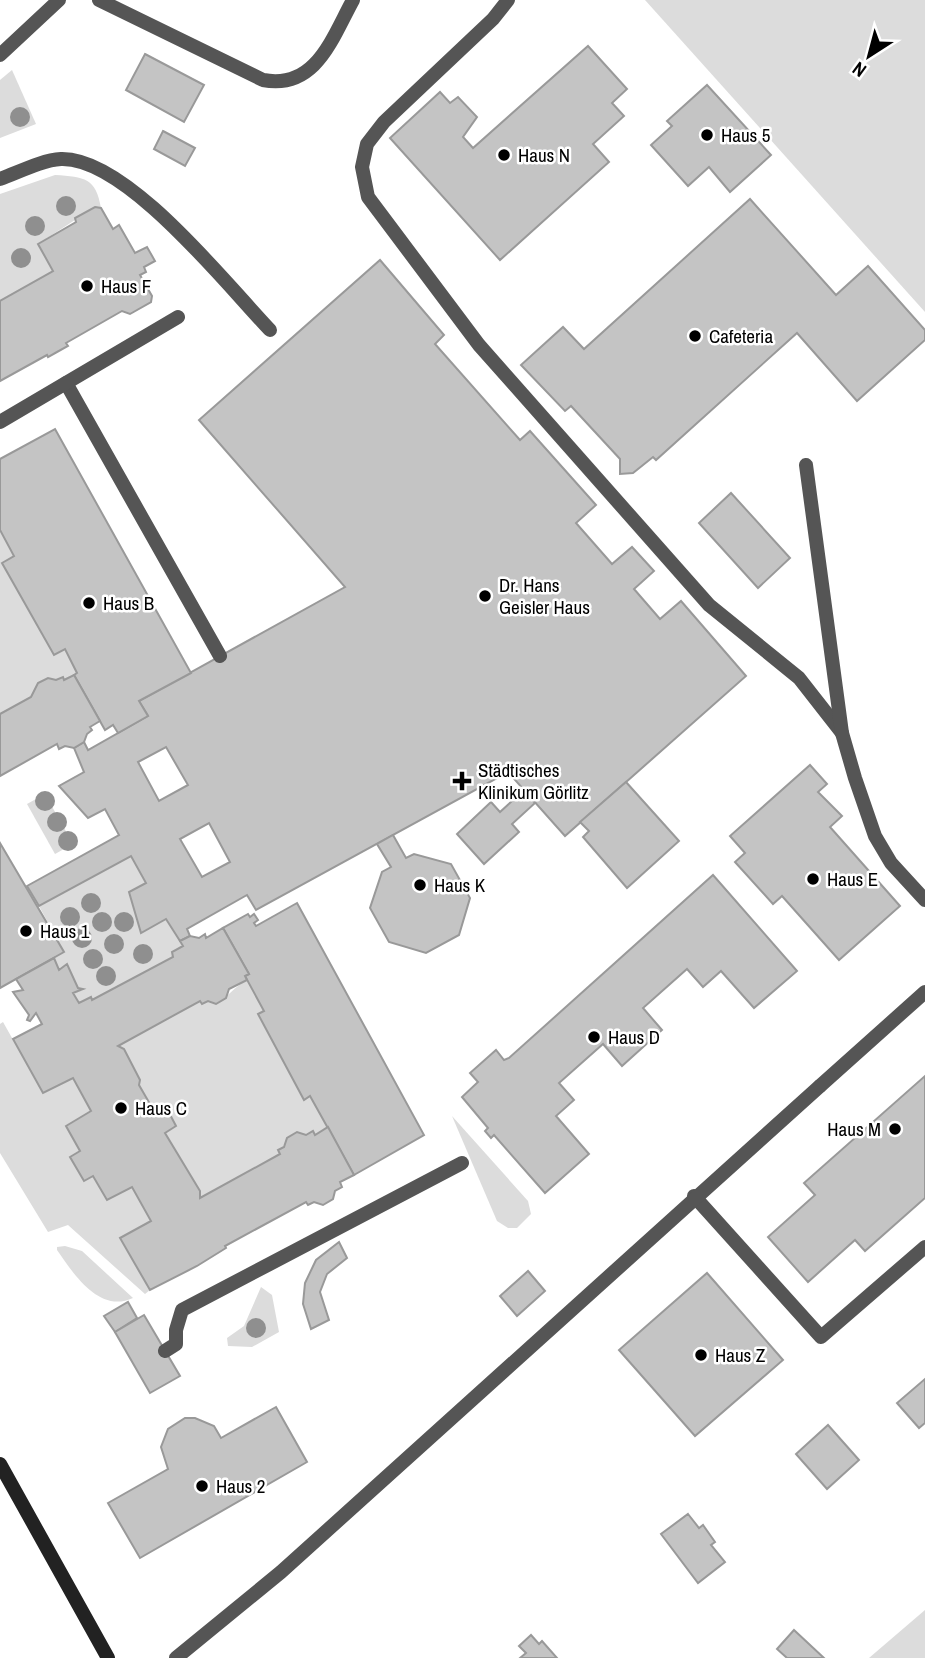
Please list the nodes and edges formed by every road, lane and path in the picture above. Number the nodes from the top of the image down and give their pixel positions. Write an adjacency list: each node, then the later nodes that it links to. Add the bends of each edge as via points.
1 (59, 0): 5 (street)
2 (99, 0): 3 (street, via 263,80 279,83 309,71 322,58)
3 (353, 0)
4 (508, 0): 13 (street, via 366,144 362,167 368,197 478,345 709,605 799,678)
5 (0, 55)
6 (0, 179): 8 (street, via 60,159 80,160 102,170 126,184 169,222)
7 (178, 317): 9 (street)
8 (270, 330)
9 (66, 383): 10 (street); 12 (street)
10 (0, 422)
11 (806, 465): 13 (street)
12 (220, 656)
13 (842, 733): 14 (street, via 875,836 891,863)
14 (925, 900)
15 (925, 992): 17 (street)
16 (462, 1163): 19 (street, via 181,1310 176,1344)
17 (694, 1196): 18 (street, via 821,1337); 22 (street, via 281,1572)
18 (925, 1247)
19 (165, 1351)
20 (0, 1464): 21 (street)
21 (108, 1658)
22 (176, 1658)

